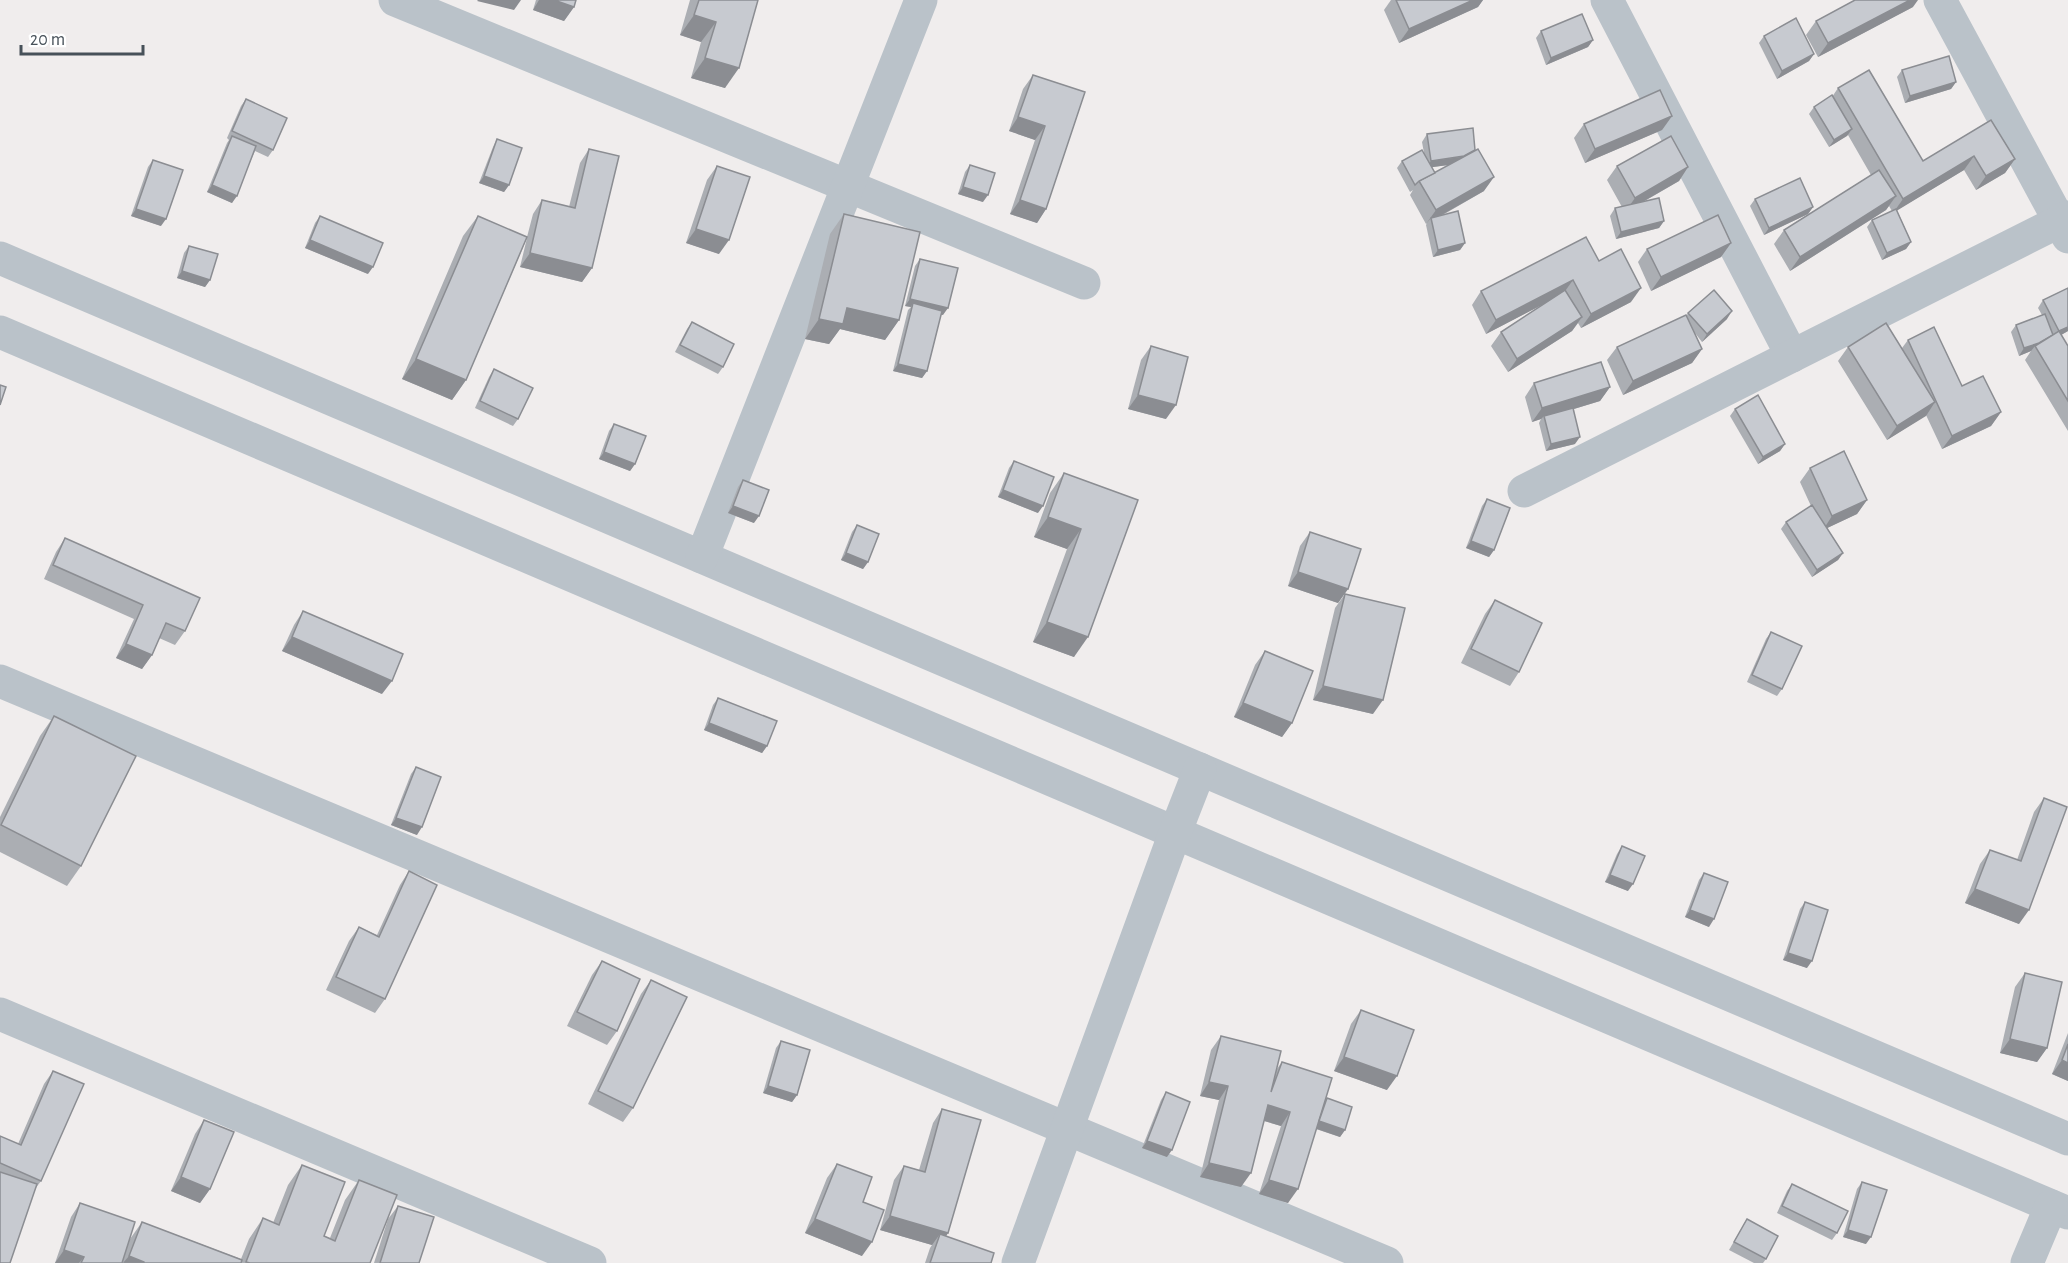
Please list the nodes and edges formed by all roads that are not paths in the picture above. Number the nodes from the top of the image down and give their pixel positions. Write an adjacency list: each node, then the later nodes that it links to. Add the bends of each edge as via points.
1 (395, 0): 5 (street)
2 (921, 0): 5 (street)
3 (1607, 0): 10 (street)
4 (1940, 0): 6 (street)
5 (847, 186): 8 (street); 12 (street)
6 (2065, 225): 10 (street)
7 (0, 258): 12 (street)
8 (1084, 283)
9 (0, 332): 15 (street)
10 (1792, 356): 11 (street)
11 (1524, 491)
12 (702, 557): 14 (street)
13 (0, 681): 17 (street)
14 (1200, 769): 15 (street); 18 (street)
15 (1175, 833): 17 (street); 19 (street)
16 (0, 1014): 20 (street)
17 (1068, 1129): 21 (street); 22 (street)
18 (2068, 1139)
19 (2059, 1210): 23 (street)
20 (590, 1263)
21 (1018, 1263)
22 (1387, 1263)
23 (2027, 1263)

